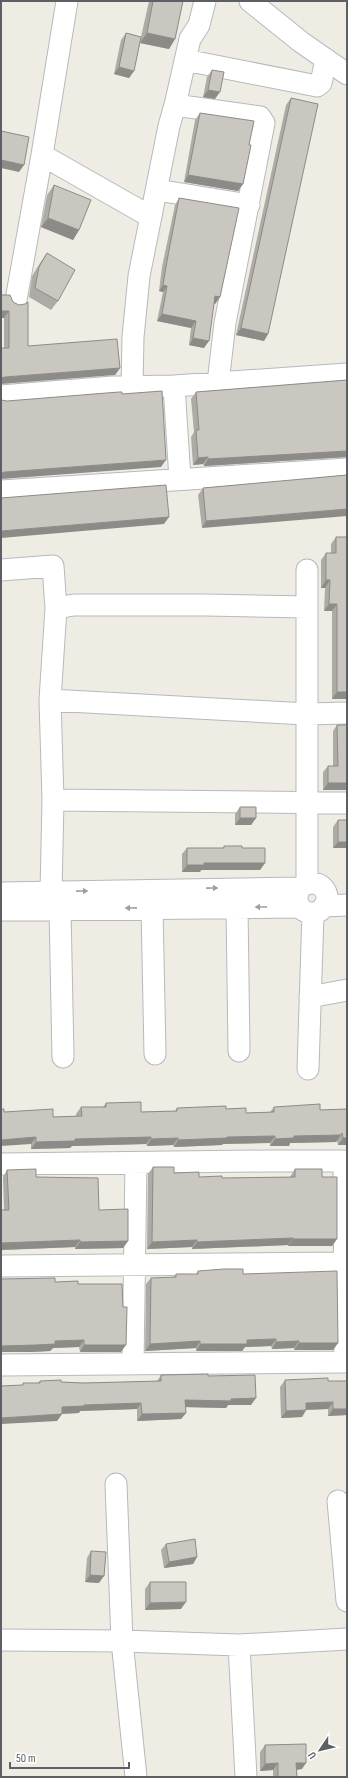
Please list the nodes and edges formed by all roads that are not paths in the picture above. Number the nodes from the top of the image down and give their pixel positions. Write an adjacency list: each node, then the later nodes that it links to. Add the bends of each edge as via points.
1 (67, 1): 10 (street)
2 (191, 1): 5 (street, via 187,23)
3 (204, 1): 5 (street, via 199,25)
4 (250, 1): 6 (street)
5 (190, 39): 7 (street)
6 (326, 59): 7 (street, via 321,83 317,86); 8 (street)
7 (185, 60): 9 (street)
8 (347, 74)
9 (175, 105): 11 (street); 12 (street, via 260,117 264,123)
10 (42, 155): 13 (street); 14 (street)
11 (157, 190): 12 (street); 13 (street)
12 (249, 205): 16 (street, via 224,323)
13 (151, 217): 18 (street, via 140,276 133,337)
14 (16, 300)
15 (347, 374): 16 (street)
16 (218, 383): 17 (street)
17 (174, 386): 18 (street); 21 (street)
18 (132, 387): 19 (street)
19 (1, 396)
20 (347, 469): 21 (street)
21 (180, 479): 22 (street)
22 (1, 491)
23 (1, 570): 26 (street, via 53,566)
24 (306, 570): 25 (street)
25 (307, 607): 26 (street, via 74,605); 29 (street)
26 (56, 608): 27 (street)
27 (50, 700): 29 (street); 30 (street)
28 (347, 713): 29 (street)
29 (307, 714): 31 (street)
30 (53, 800): 31 (street); 36 (street)
31 (307, 802): 32 (street); 35 (street)
32 (347, 803)
33 (1, 892): 36 (street)
34 (186, 898): 35 (street, one-way to 35); 36 (street, one-way to 34); 38 (street); 39 (street)
35 (309, 899): 37 (street); 38 (street, one-way to 38); 42 (street)
36 (56, 900): 39 (street, one-way to 36); 40 (street); 45 (street)
37 (347, 905)
38 (237, 907): 43 (street)
39 (152, 908): 44 (street)
40 (1, 910)
41 (347, 990): 42 (street)
42 (310, 997): 46 (street)
43 (239, 1052)
44 (155, 1054)
45 (63, 1057)
46 (308, 1069)
47 (346, 1161): 48 (street); 50 (street)
48 (136, 1163): 49 (street); 51 (street)
49 (1, 1164)
50 (345, 1263): 51 (street); 53 (street)
51 (134, 1264): 52 (street); 54 (street)
52 (1, 1266)
53 (346, 1362): 54 (street)
54 (133, 1363): 55 (street)
55 (1, 1365)
56 (116, 1484): 61 (street)
57 (338, 1501): 58 (street)
58 (347, 1601)
59 (347, 1639): 62 (street)
60 (1, 1640): 61 (street)
61 (122, 1641): 62 (street); 63 (street)
62 (239, 1645): 64 (street)
63 (136, 1777)
64 (246, 1777)

